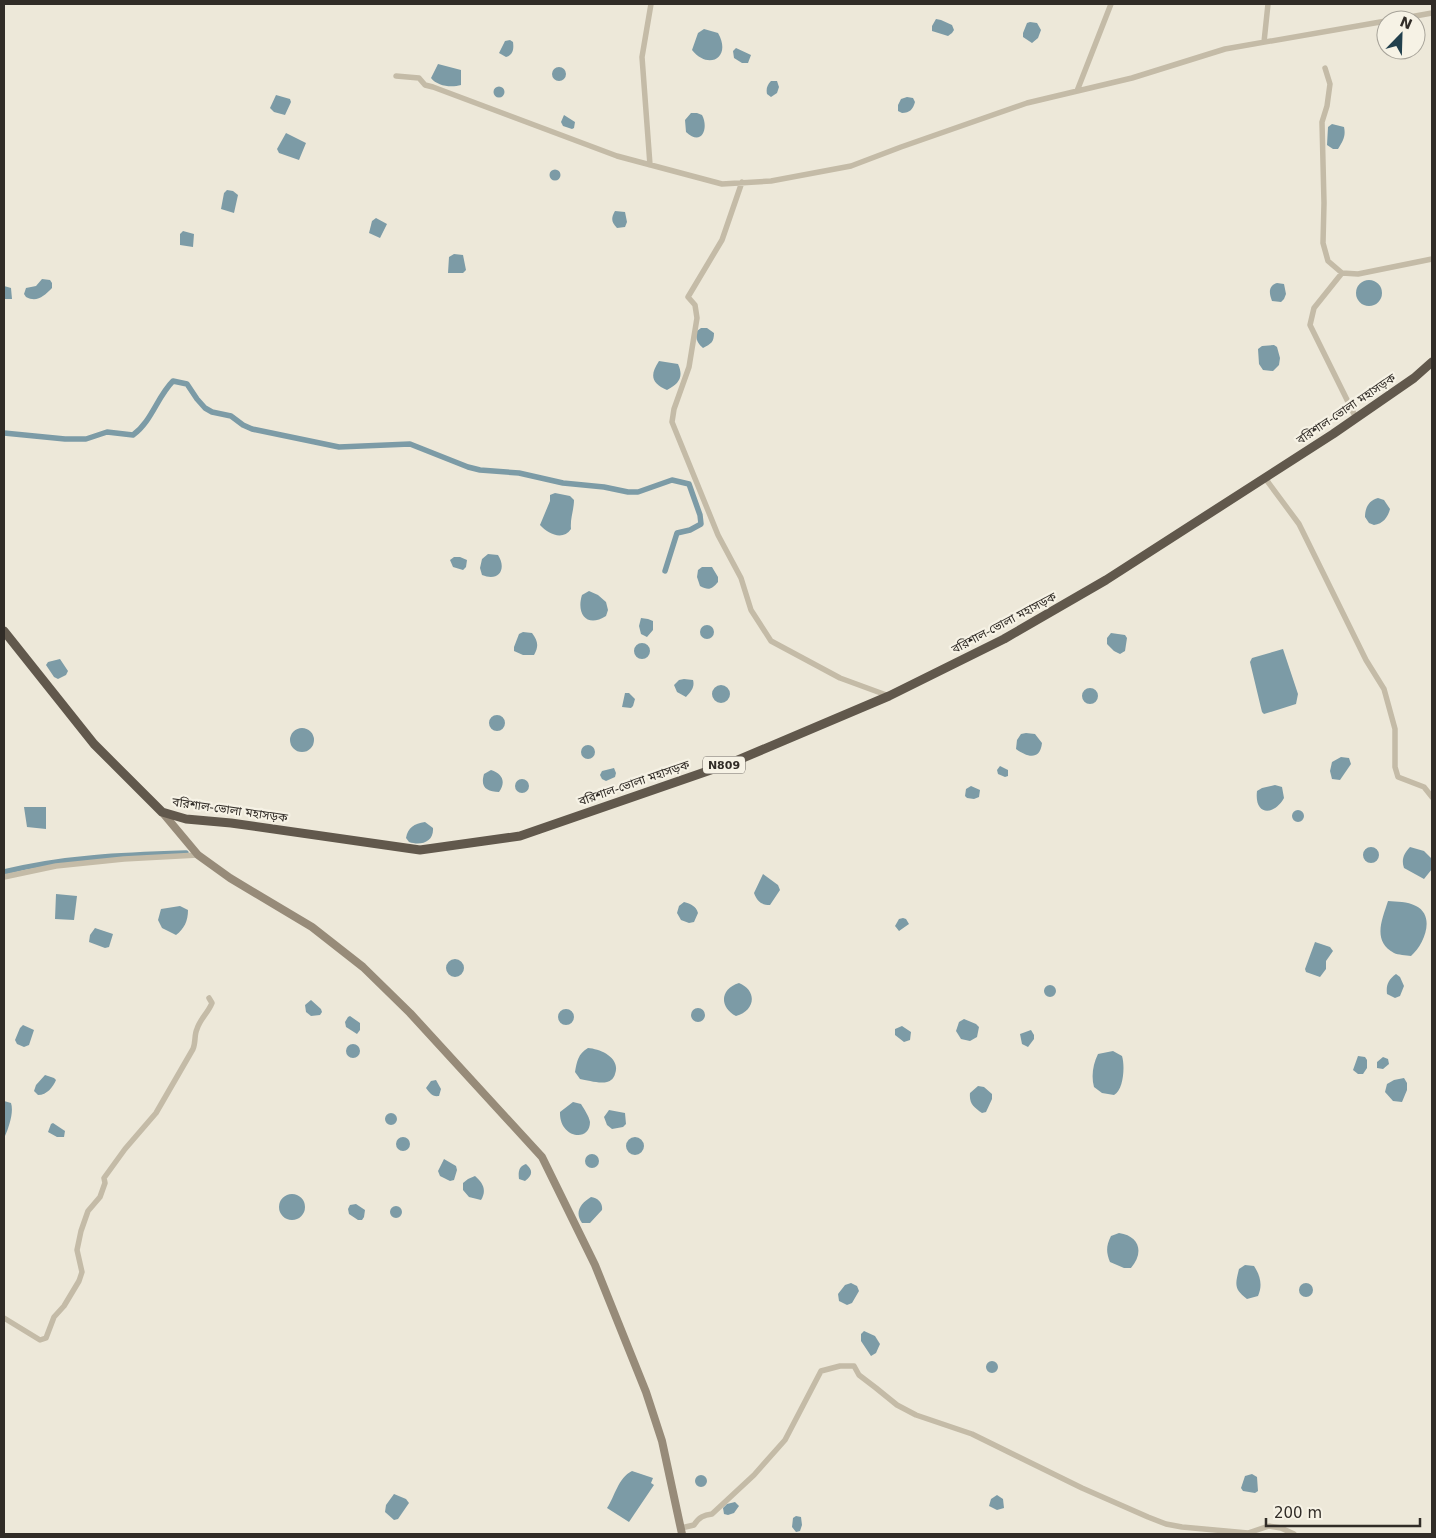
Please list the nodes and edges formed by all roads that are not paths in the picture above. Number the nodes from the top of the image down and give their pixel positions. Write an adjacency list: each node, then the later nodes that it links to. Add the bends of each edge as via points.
1 (651, 4): 9 (street, via 642,57)
2 (1111, 4): 8 (street)
3 (1268, 4): 5 (street)
4 (1376, 23): 5 (street)
5 (1264, 42): 8 (street, via 1225,49 1132,78)
6 (1325, 68): 12 (street, via 1330,84 1322,122 1323,243 1328,262)
7 (396, 76): 9 (street, via 419,78 425,85 616,156)
8 (1077, 91): 10 (street, via 1027,103 851,166 771,181)
9 (650, 165): 10 (street, via 722,184)
10 (742, 182): 17 (street, via 722,240 688,297 695,305 697,318 689,367 672,422 718,535 741,578 751,610 772,641 840,678)
11 (1432, 259): 12 (street, via 1358,274)
12 (1342, 273): 14 (street, via 1314,308 1310,325)
13 (1432, 362): 14 (highway, বরিশাল-ভোলা মহাসড়ক / N809)
14 (1356, 418): 15 (highway, বরিশাল-ভোলা মহাসড়ক / N809)
15 (1265, 478): 17 (highway, বরিশাল-ভোলা মহাসড়ক / N809, via 1106,580 1004,640); 18 (street, via 1299,524 1366,660 1384,689 1395,730 1398,777 1424,787)
16 (5, 635): 19 (highway, বরিশাল-ভোলা মহাসড়ক / N809, via 94,744)
17 (889, 696): 19 (highway, বরিশাল-ভোলা মহাসড়ক / N809, via 731,763 520,836 420,850 186,819)
18 (1432, 797)
19 (162, 812): 20 (main road)
20 (198, 855): 21 (street, via 56,866); 24 (main road, via 312,927 363,967 410,1013 542,1157 595,1265 646,1392 662,1441)
21 (4, 878)
22 (210, 998): 23 (street, via 212,1003 196,1031 193,1049 156,1113 104,1178 100,1198 88,1211 78,1250 82,1272 64,1306 54,1317 46,1338 40,1340)
23 (4, 1318)
24 (681, 1531): 25 (street, via 704,1515 712,1514 754,1475 785,1440 821,1371 854,1366 859,1375 897,1405 916,1415 972,1434 1157,1521 1182,1527 1248,1533 1269,1526)
25 (1294, 1534)

